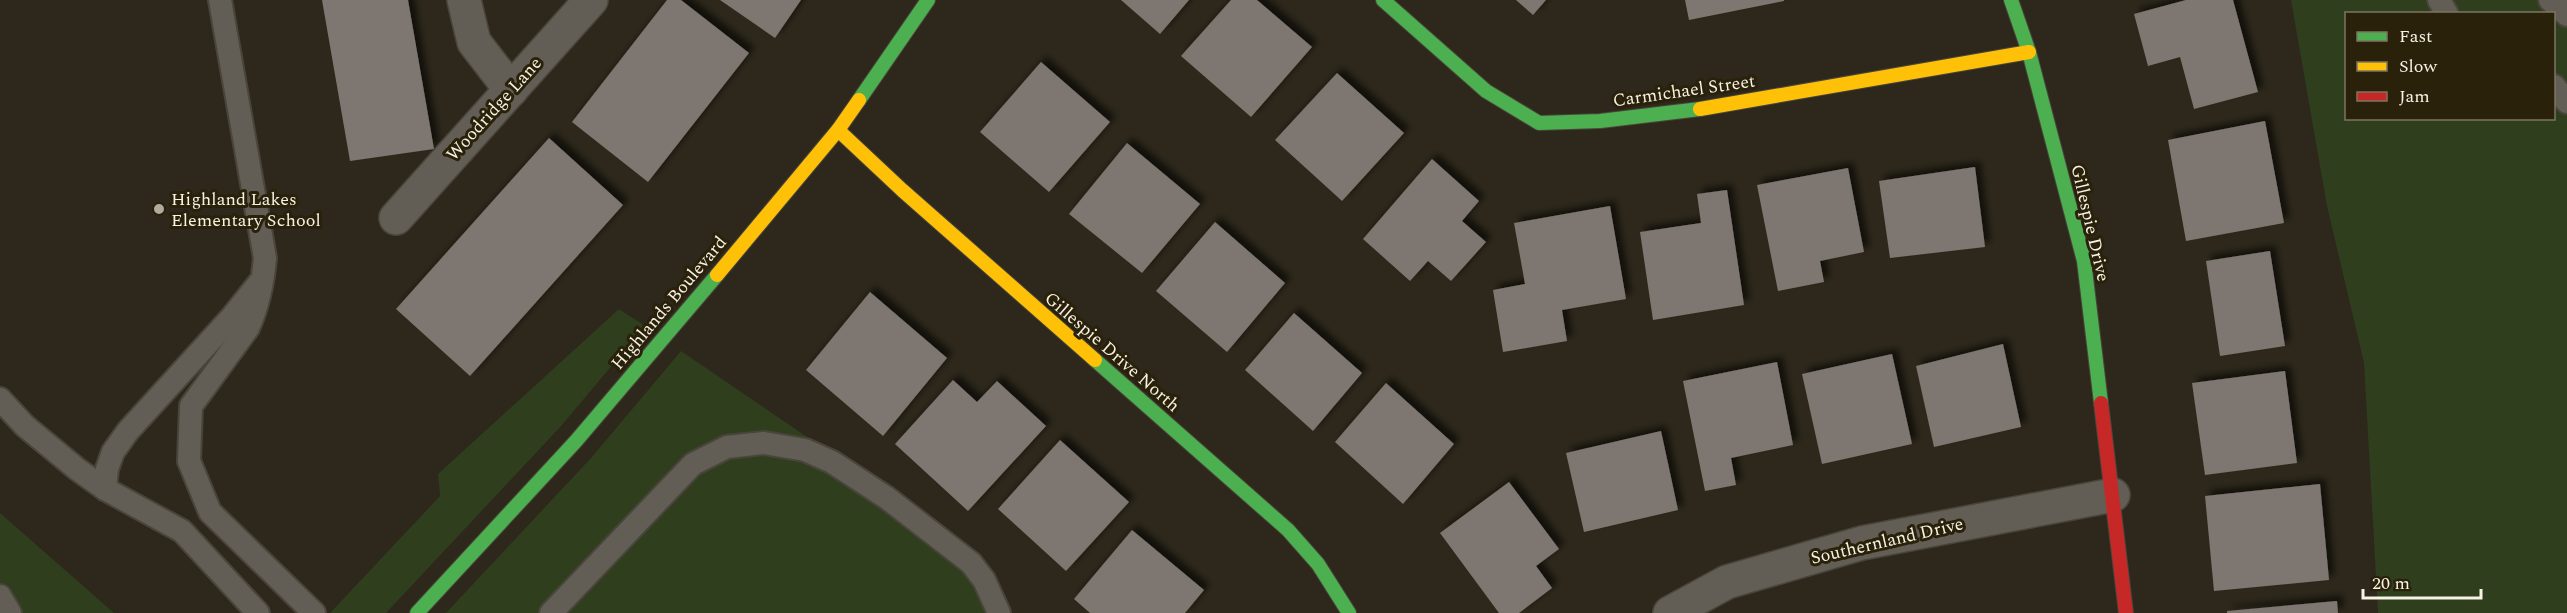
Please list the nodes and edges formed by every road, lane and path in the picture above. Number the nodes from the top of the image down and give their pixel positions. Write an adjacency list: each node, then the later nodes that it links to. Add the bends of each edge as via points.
1 (220, 0): 15 (lane, via 262,227)
2 (464, 0): 11 (street, via 474,42)
3 (591, 0): 11 (street, Woodridge Lane)
4 (928, 0): 13 (street, Highlands Boulevard)
5 (1383, 0): 9 (street, Carmichael Street, via 1486,90 1539,123 1671,114)
6 (2011, 0): 9 (street, Gillespie Drive)
7 (2550, 0): 8 (lane)
8 (2567, 15)
9 (2029, 52): 18 (street, Gillespie Drive, via 2084,261)
10 (2555, 88): 12 (lane)
11 (511, 90): 14 (street, Woodridge Lane)
12 (2567, 102)
13 (838, 130): 23 (street, Highlands Boulevard, via 576,441); 26 (street, Gillespie Drive North, via 1288,530 1318,564)
14 (396, 218)
15 (264, 278): 17 (lane, via 128,431 110,461); 22 (lane, via 248,328 191,406 189,461 210,512)
16 (0, 399): 17 (lane, via 25,426)
17 (105, 489): 21 (lane, via 182,531)
18 (2113, 495): 27 (street, Southernland Drive, via 1862,543 1727,582); 28 (street)
19 (0, 596): 20 (lane)
20 (10, 613)
21 (258, 613)
22 (314, 613)
23 (417, 613)
24 (551, 613): 25 (lane, via 693,464 727,447 764,443 805,450 832,462 887,498 970,563 984,580)
25 (999, 613)
26 (1349, 613)
27 (1670, 613)
28 (2126, 613)

